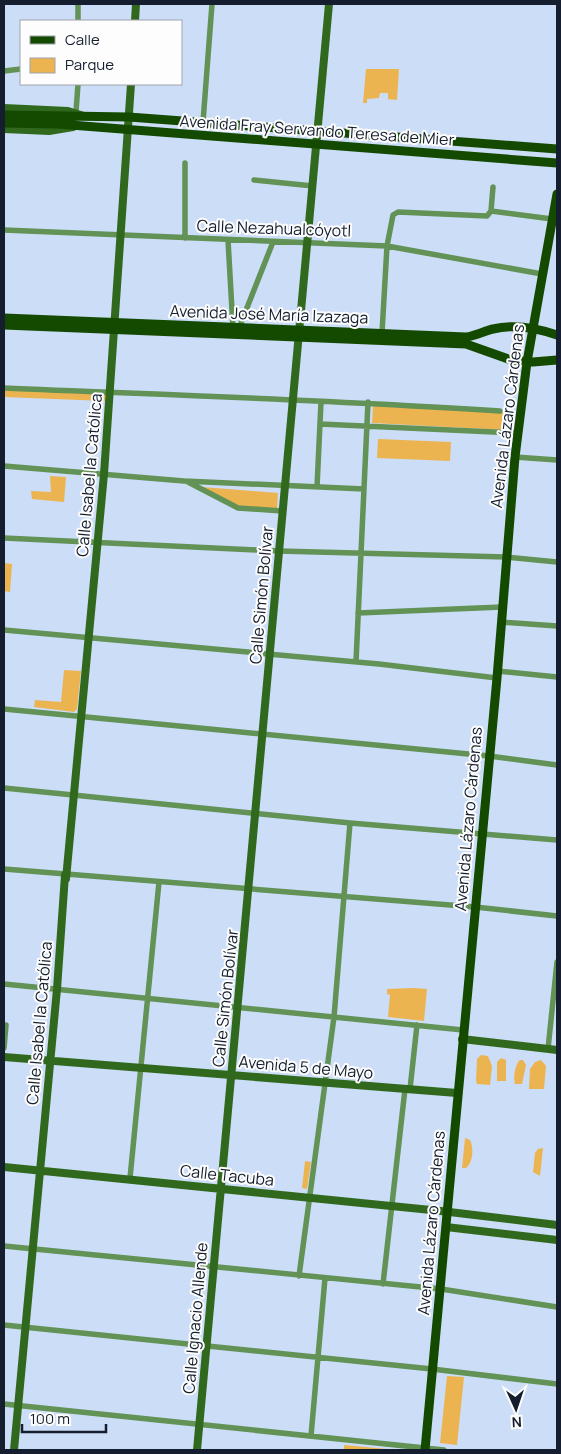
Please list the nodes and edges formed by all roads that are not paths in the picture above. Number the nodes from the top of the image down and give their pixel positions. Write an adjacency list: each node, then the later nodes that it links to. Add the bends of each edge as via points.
1 (78, 4): 5 (street)
2 (136, 4): 6 (street)
3 (212, 4): 16 (street)
4 (329, 4): 21 (street, Calle Simón Bolívar)
5 (78, 20)
6 (135, 20)
7 (20, 69): 8 (street)
8 (4, 71)
9 (78, 85): 12 (street)
10 (131, 85): 15 (street, Calle Isabel la Católica)
11 (4, 108): 12 (street, Avenida Fray Servando Teresa de Mier)
12 (76, 112): 14 (street, Avenida Fray Servando Teresa de Mier)
13 (4, 115): 14 (main road, Avenida Fray Servando Teresa de Mier)
14 (86, 117): 15 (main road, Avenida Fray Servando Teresa de Mier)
15 (130, 117): 16 (main road, Avenida Fray Servando Teresa de Mier); 20 (street, Calle Isabel la Católica)
16 (203, 122): 21 (main road, Avenida Fray Servando Teresa de Mier)
17 (4, 123): 18 (main road, Avenida Fray Servando Teresa de Mier)
18 (75, 126): 19 (street, Avenida Fray Servando Teresa de Mier, via 49,131); 20 (main road, Avenida Fray Servando Teresa de Mier)
19 (4, 129)
20 (129, 130): 22 (main road, Avenida Fray Servando Teresa de Mier); 33 (street, Calle Isabel la Católica)
21 (319, 131): 22 (street, Calle Simón Bolívar); 23 (main road, Avenida Fray Servando Teresa de Mier)
22 (318, 144): 25 (main road, Avenida Fray Servando Teresa de Mier); 27 (street, Calle Simón Bolívar)
23 (557, 149)
24 (185, 163): 34 (street)
25 (557, 163)
26 (254, 180): 27 (street)
27 (313, 186): 37 (street, Calle Simón Bolívar)
28 (493, 187): 30 (street)
29 (557, 194): 31 (main road, Avenida Lázaro Cárdenas)
30 (491, 211): 31 (street); 38 (street, via 484,217 395,213)
31 (552, 219): 39 (main road, Avenida Lázaro Cárdenas)
32 (4, 230): 33 (street, Calle Nezahualcóyotl)
33 (122, 234): 34 (street, Calle Nezahualcóyotl); 42 (street, Calle Isabel la Católica)
34 (185, 238): 35 (street, Calle Nezahualcóyotl)
35 (228, 240): 36 (street, Calle Nezahualcóyotl); 43 (street)
36 (273, 242): 37 (street, Calle Nezahualcóyotl); 43 (street)
37 (306, 243): 38 (street, Calle Nezahualcóyotl); 45 (street, Calle Simón Bolívar)
38 (386, 246): 39 (street, Calle Nezahualcóyotl); 46 (street)
39 (542, 274): 44 (main road, Avenida Lázaro Cárdenas)
40 (4, 318): 42 (main road, Avenida José María Izazaga)
41 (4, 325): 42 (main road, Avenida José María Izazaga)
42 (115, 326): 43 (main road, Avenida José María Izazaga); 45 (main road, Avenida José María Izazaga); 51 (street, Calle Isabel la Católica)
43 (236, 328): 45 (main road, Avenida José María Izazaga)
44 (532, 328): 46 (main road, Avenida José María Izazaga, via 505,327 466,337); 47 (main road, Avenida José María Izazaga); 49 (main road, Avenida Lázaro Cárdenas)
45 (299, 334): 46 (main road, Avenida José María Izazaga); 49 (main road, Avenida José María Izazaga, via 466,344 499,357); 52 (street, Calle Simón Bolívar)
46 (382, 334)
47 (557, 335)
48 (557, 360): 49 (main road, Avenida José María Izazaga)
49 (527, 362): 58 (main road, Avenida Lázaro Cárdenas)
50 (4, 388): 51 (street)
51 (110, 393): 52 (street); 62 (street, Calle Isabel la Católica)
52 (293, 401): 53 (street); 64 (street, Calle Simón Bolívar)
53 (320, 402): 54 (street); 56 (street)
54 (368, 402): 55 (street); 57 (street)
55 (500, 410)
56 (320, 424): 57 (street); 65 (street)
57 (367, 426): 58 (street); 66 (street)
58 (518, 433): 59 (main road, Avenida Lázaro Cárdenas)
59 (515, 457): 60 (street); 72 (main road, Avenida Lázaro Cárdenas)
60 (557, 460)
61 (4, 466): 62 (street)
62 (104, 474): 63 (street); 69 (street, Calle Isabel la Católica)
63 (184, 480): 64 (street); 67 (street, via 238,508)
64 (285, 485): 65 (street); 67 (street, Calle Simón Bolívar)
65 (317, 487): 66 (street)
66 (364, 489): 71 (street)
67 (282, 511): 70 (street, Calle Simón Bolívar)
68 (4, 538): 69 (street)
69 (98, 544): 70 (street); 79 (street, Calle Isabel la Católica)
70 (279, 551): 71 (street); 80 (street, Calle Simón Bolívar)
71 (361, 551): 72 (street); 75 (street)
72 (506, 557): 73 (street); 74 (main road, Avenida Lázaro Cárdenas)
73 (557, 562)
74 (502, 607): 75 (street); 76 (main road, Avenida Lázaro Cárdenas)
75 (358, 613): 81 (street)
76 (501, 622): 77 (street); 82 (main road, Avenida Lázaro Cárdenas)
77 (557, 626)
78 (4, 630): 79 (street)
79 (89, 638): 80 (street); 85 (street, Calle Isabel la Católica)
80 (269, 654): 81 (street); 86 (street, Calle Simón Bolívar)
81 (356, 662): 82 (street)
82 (497, 675): 83 (street); 87 (main road, Avenida Lázaro Cárdenas)
83 (557, 677)
84 (4, 709): 85 (street)
85 (81, 716): 86 (street); 90 (street, Calle Isabel la Católica)
86 (262, 735): 87 (street); 91 (street, Calle Simón Bolívar)
87 (489, 756): 88 (street); 93 (main road, Avenida Lázaro Cárdenas)
88 (557, 765)
89 (4, 788): 90 (street)
90 (74, 794): 91 (street); 96 (street, Calle Isabel la Católica)
91 (256, 813): 92 (street); 98 (street, Calle Simón Bolívar)
92 (350, 823): 93 (street); 99 (street)
93 (482, 832): 94 (street); 100 (main road, Avenida Lázaro Cárdenas)
94 (557, 840)
95 (4, 869): 96 (street)
96 (66, 874): 97 (street); 104 (street, Calle Isabel la Católica)
97 (159, 882): 98 (street); 105 (street)
98 (249, 889): 99 (street); 106 (street, Calle Simón Bolívar)
99 (345, 897): 100 (street); 107 (street)
100 (475, 907): 101 (street); 110 (main road, Avenida Lázaro Cárdenas)
101 (557, 916)
102 (557, 962): 113 (street)
103 (4, 984): 104 (street)
104 (57, 989): 105 (street); 116 (street, Calle Isabel la Católica)
105 (147, 998): 106 (street); 117 (street)
106 (239, 1007): 107 (street); 118 (street, Calle Simón Bolívar)
107 (334, 1017): 109 (street); 119 (street)
108 (5, 1025): 112 (street)
109 (417, 1025): 110 (street); 120 (street)
110 (463, 1030): 111 (main road, Avenida Lázaro Cárdenas)
111 (462, 1040): 113 (street); 121 (main road, Avenida Lázaro Cárdenas)
112 (4, 1048): 115 (street)
113 (548, 1049): 114 (street)
114 (557, 1050)
115 (4, 1058): 116 (street, Avenida 5 de Mayo)
116 (50, 1060): 117 (street, Avenida 5 de Mayo); 123 (street, Calle Isabel la Católica)
117 (141, 1068): 118 (street, Avenida 5 de Mayo); 124 (street)
118 (231, 1075): 119 (street, Avenida 5 de Mayo); 125 (street, Calle Simón Bolívar)
119 (325, 1082): 120 (street, Avenida 5 de Mayo); 126 (street)
120 (407, 1089): 121 (street, Avenida 5 de Mayo); 127 (street)
121 (457, 1093): 128 (main road, Avenida Lázaro Cárdenas)
122 (4, 1167): 123 (street, Calle Tacuba)
123 (40, 1170): 124 (street, Calle Tacuba); 133 (street, Calle Isabel la Católica)
124 (130, 1178): 125 (street, Calle Tacuba)
125 (220, 1189): 126 (street, Calle Tacuba); 134 (street, Calle Ignacio Allende)
126 (310, 1197): 127 (street, Calle Tacuba); 135 (street)
127 (392, 1206): 128 (street, Calle Tacuba); 137 (street)
128 (448, 1212): 129 (street, Calle Tacuba); 130 (main road, Avenida Lázaro Cárdenas)
129 (557, 1226)
130 (446, 1227): 131 (street); 138 (main road, Avenida Lázaro Cárdenas)
131 (557, 1240)
132 (4, 1246): 133 (street)
133 (32, 1249): 134 (street); 141 (street, Calle Isabel la Católica)
134 (214, 1267): 135 (street); 142 (street, Calle Ignacio Allende)
135 (299, 1276): 136 (street)
136 (325, 1278): 137 (street); 143 (street)
137 (383, 1284): 138 (street)
138 (441, 1289): 139 (street); 144 (main road, Avenida Lázaro Cárdenas)
139 (557, 1307)
140 (4, 1325): 141 (street)
141 (25, 1327): 142 (street); 147 (street, Calle Isabel la Católica)
142 (206, 1347): 143 (street); 148 (street, Calle Ignacio Allende)
143 (318, 1358): 144 (street); 149 (street)
144 (432, 1369): 145 (street); 150 (main road, Avenida Lázaro Cárdenas)
145 (557, 1384)
146 (4, 1404): 147 (street)
147 (17, 1405): 148 (street); 151 (street, Calle Isabel la Católica)
148 (200, 1425): 149 (street); 152 (street, Calle Ignacio Allende)
149 (311, 1436): 150 (street)
150 (425, 1449): 153 (street)
151 (14, 1450)
152 (197, 1450)
153 (444, 1450)

